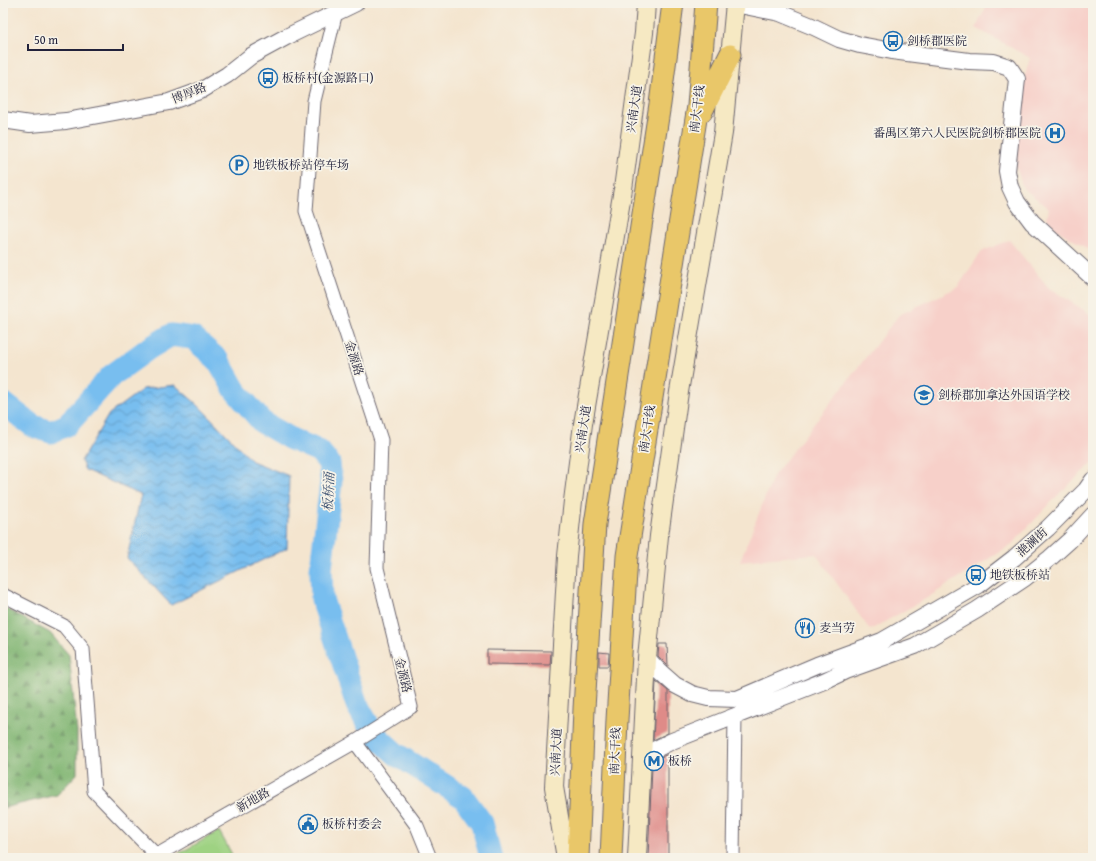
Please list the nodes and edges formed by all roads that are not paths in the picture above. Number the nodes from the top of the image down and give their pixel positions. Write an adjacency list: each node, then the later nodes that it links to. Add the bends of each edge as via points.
1 (356, 3): 7 (street, 博厚路)
2 (646, 3): 26 (main road, 兴南大道, via 623,189 584,424 568,548 554,788)
3 (673, 3): 27 (highway, via 660,104 595,524)
4 (706, 3): 10 (highway, 南大干线)
5 (735, 3): 6 (street); 8 (main road)
6 (781, 8): 11 (street, via 839,39 860,45 969,62 994,62 1009,67 1017,79 1008,172 1010,187 1017,202 1032,222)
7 (336, 12): 9 (street, 博厚路, via 251,56 202,90 169,102 66,121 30,124); 20 (street, 金源路, via 314,102 306,211 382,440 377,568)
8 (730, 56): 10 (highway); 17 (main road, via 723,133 678,400 659,536)
9 (3, 120)
10 (696, 122): 28 (highway, 南大干线, via 628,556 616,720)
11 (1093, 278)
12 (1093, 480): 15 (street, 滟澜街, via 1048,528 1014,558 979,585)
13 (1093, 515): 16 (street, 滟澜街, via 1070,540 1025,578)
14 (3, 595): 24 (street, via 64,626 83,649 94,791)
15 (942, 606): 16 (street); 18 (street, 滟澜街, via 882,641)
16 (953, 624): 19 (street, 滟澜街, via 915,646)
17 (647, 658): 18 (street, 滟澜街, via 675,685 692,694 708,698 738,699); 23 (main road)
18 (817, 665): 19 (street)
19 (824, 681): 21 (street, 滟澜街)
20 (411, 707): 22 (street, 新地路)
21 (735, 716): 23 (street, 滟澜街, via 672,741 648,756); 30 (street)
22 (355, 742): 24 (street, 新地路); 25 (street, via 417,826)
23 (642, 765): 29 (main road)
24 (154, 857)
25 (430, 858)
26 (566, 858)
27 (578, 858)
28 (611, 858)
29 (638, 858)
30 (733, 858)

